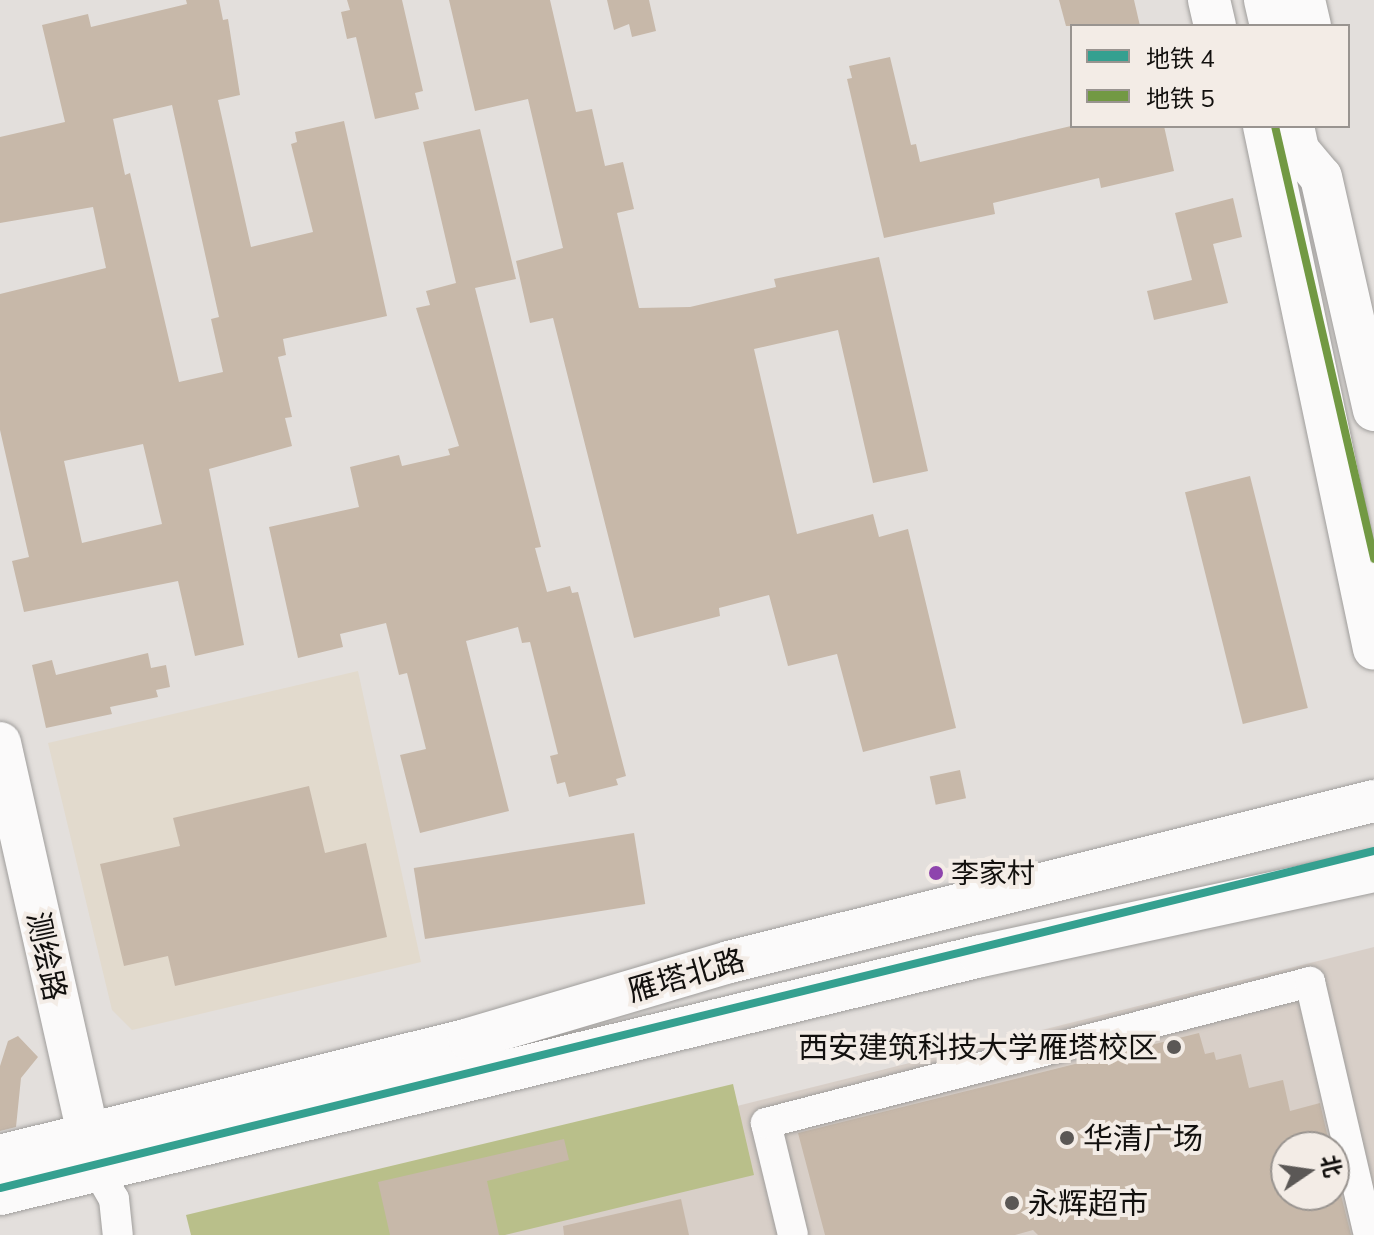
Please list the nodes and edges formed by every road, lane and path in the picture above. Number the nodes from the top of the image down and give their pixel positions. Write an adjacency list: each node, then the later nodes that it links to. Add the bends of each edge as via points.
1 (1209, 0): 5 (main road)
2 (1236, 0): 6 (main road)
3 (1265, 0): 7 (main road)
4 (1304, 0): 8 (main road)
5 (1215, 24)
6 (1242, 24)
7 (1271, 24)
8 (1310, 24)
9 (1246, 128): 13 (main road)
10 (1264, 128): 13 (main road)
11 (1293, 128): 14 (main road, via 1298,150)
12 (1323, 128): 14 (main road)
13 (1274, 173): 16 (main road)
14 (1321, 177): 15 (main road)
15 (1374, 410)
16 (1374, 649)
17 (0, 743): 20 (main road, 测绘路)
18 (1374, 801): 20 (main road, 雁塔北路, via 758,955)
19 (1374, 871): 20 (main road, 雁塔北路)
20 (92, 1151): 21 (main road, 雁塔北路); 22 (main road, 雁塔北路); 23 (street, via 114,1199)
21 (0, 1156)
22 (0, 1194)
23 (118, 1235)
24 (793, 1235): 25 (street, via 766,1123 1310,982)
25 (1369, 1235)

